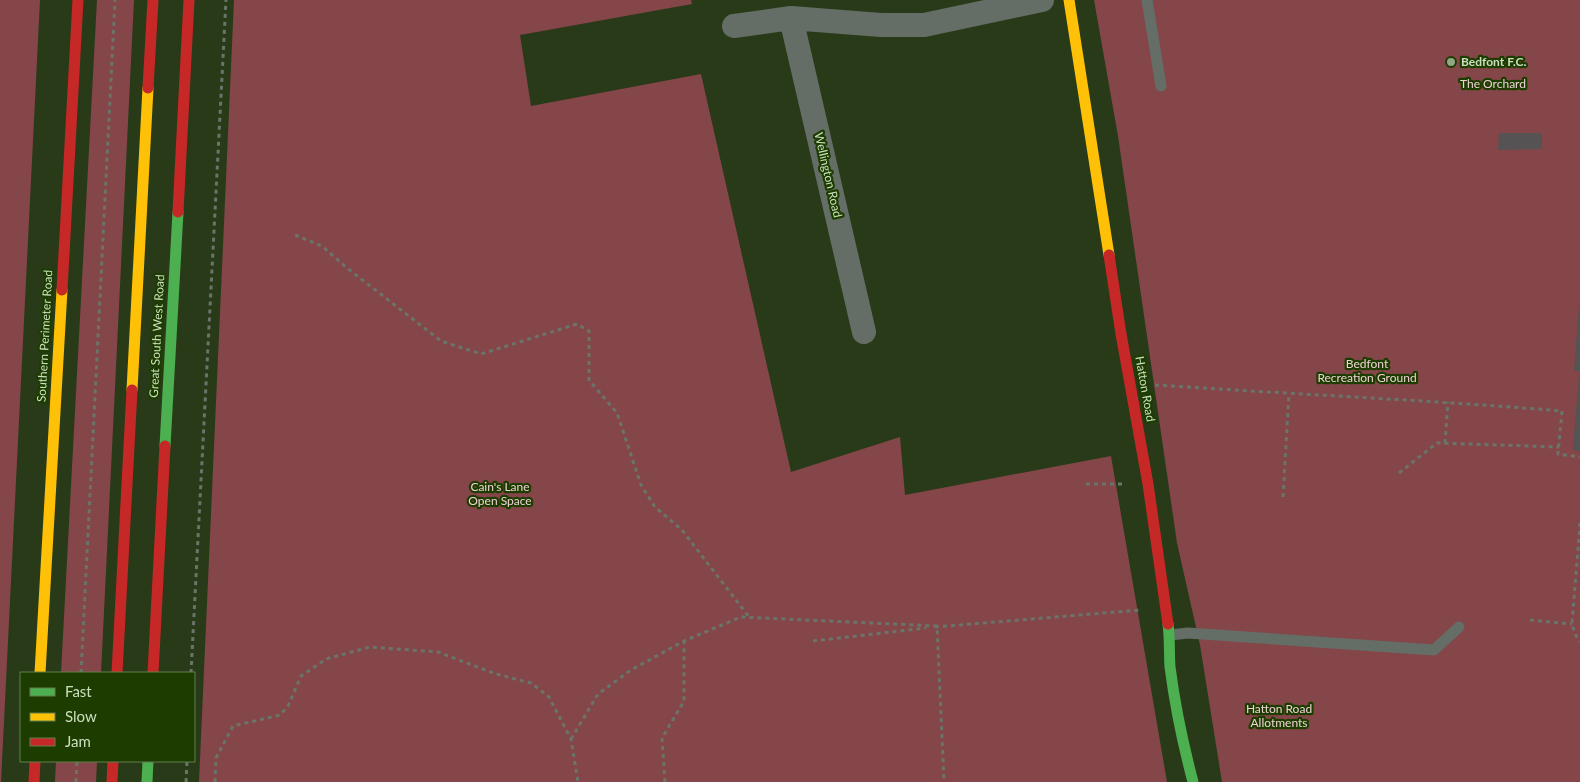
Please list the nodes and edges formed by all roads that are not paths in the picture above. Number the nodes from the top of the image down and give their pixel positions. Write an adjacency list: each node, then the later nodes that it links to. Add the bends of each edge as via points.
1 (78, 0): 13 (main road, Southern Perimeter Road)
2 (153, 0): 14 (main road, Great South West Road)
3 (189, 0): 15 (main road, Great South West Road)
4 (1042, 0): 7 (street, via 924,25)
5 (1069, 0): 12 (main road, Hatton Road)
6 (1147, 0): 9 (lane)
7 (791, 18): 8 (street); 10 (street, Wellington Road)
8 (734, 26)
9 (1162, 86)
10 (864, 332)
11 (1460, 627): 12 (lane, via 1434,650 1188,633)
12 (1170, 635): 22 (main road, Hatton Road, via 1170,665)
13 (40, 672)
14 (118, 672)
15 (153, 672)
16 (36, 762): 19 (main road)
17 (113, 762): 20 (main road)
18 (148, 762): 21 (main road)
19 (34, 782)
20 (112, 782)
21 (147, 782)
22 (1193, 782)

